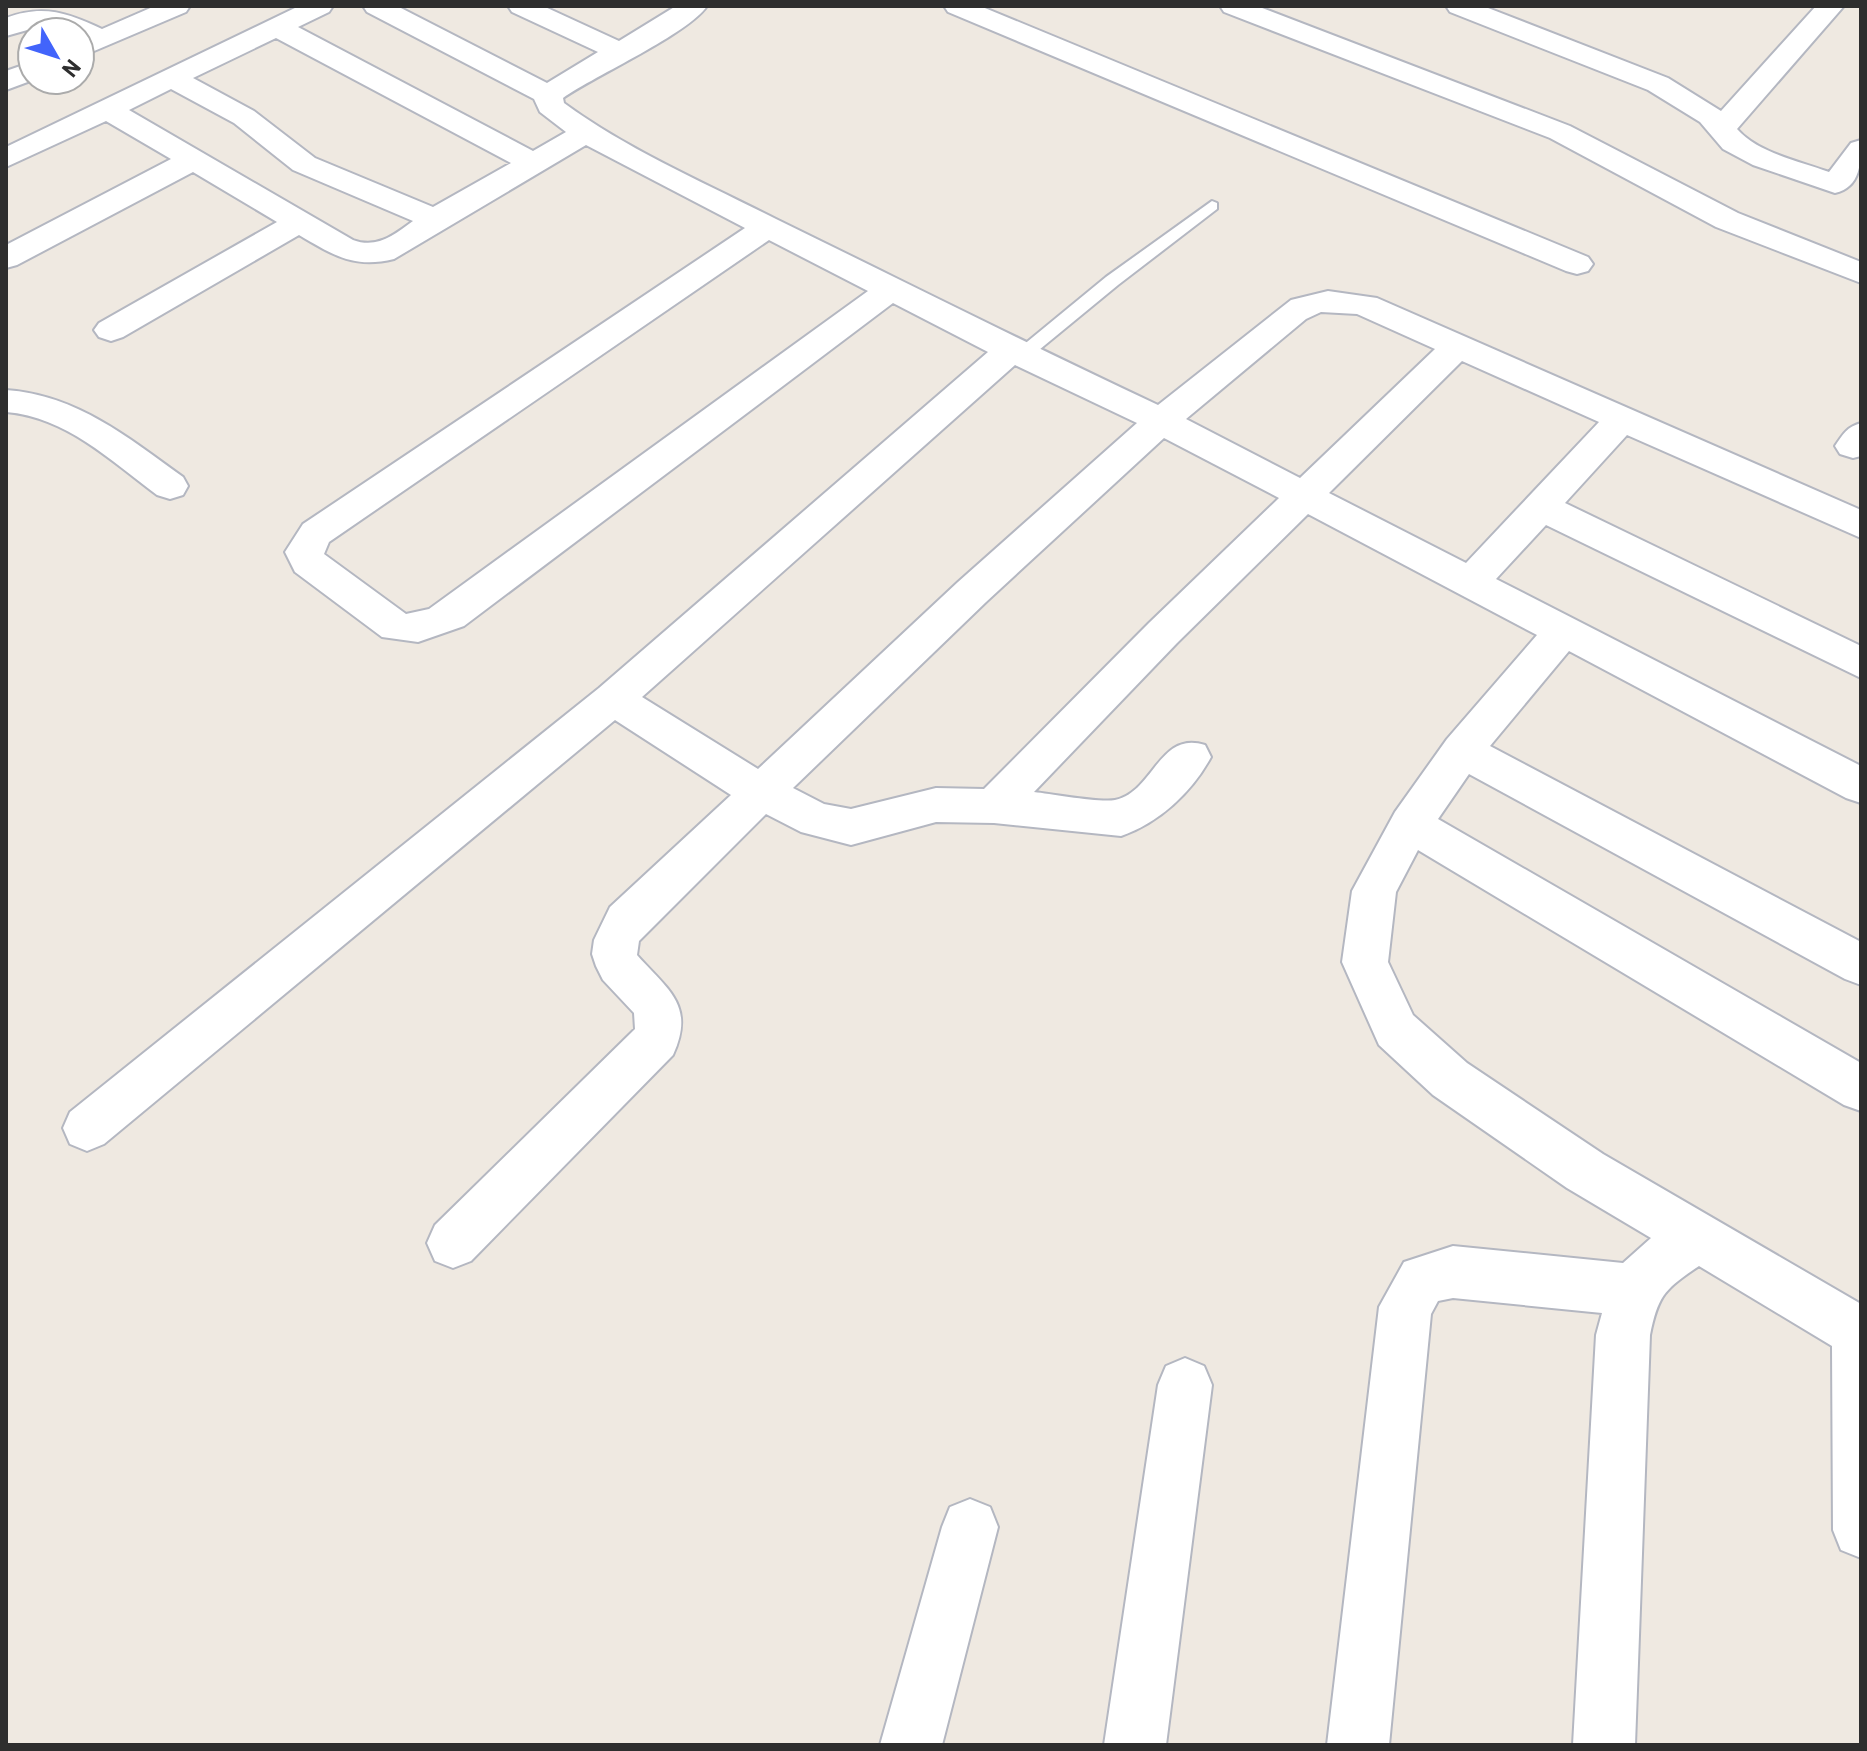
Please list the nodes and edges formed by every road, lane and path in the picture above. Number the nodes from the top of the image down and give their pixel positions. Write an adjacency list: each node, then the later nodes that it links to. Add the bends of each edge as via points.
1 (177, 6): 11 (street)
2 (320, 6): 10 (street)
3 (376, 6): 14 (street)
4 (521, 6): 12 (street)
5 (694, 6): 12 (street)
6 (957, 6): 28 (street)
7 (1233, 6): 29 (street, via 1560,132 1727,220)
8 (1459, 6): 16 (street, via 1658,84)
9 (1831, 6): 16 (street)
10 (277, 27): 13 (street); 21 (street)
11 (96, 42)
12 (622, 53): 14 (street)
13 (170, 77): 15 (street); 24 (street, via 244,117 304,164)
14 (548, 95): 17 (street, via 550,106)
15 (107, 109): 19 (street); 20 (street)
16 (1722, 128): 22 (street, via 1733,143 1764,159)
17 (586, 133): 21 (street); 26 (street)
18 (1861, 149): 22 (street)
19 (6, 158)
20 (193, 160): 25 (street); 27 (street)
21 (533, 163): 24 (street)
22 (1848, 189)
23 (1212, 206): 33 (lane)
24 (435, 219): 25 (street, via 403,243 362,254)
25 (299, 222): 31 (street)
26 (769, 226): 30 (street); 30 (street, via 316,533 304,552 308,562 396,627 430,627)
27 (6, 258)
28 (1577, 264)
29 (1861, 273)
30 (890, 290): 33 (street)
31 (111, 330)
32 (1457, 347): 35 (street); 36 (street, via 1365,305 1336,299 1313,302); 38 (street)
33 (1016, 353): 36 (street); 44 (street)
34 (6, 401): 37 (street, via 63,411)
35 (1623, 418): 39 (street); 40 (street)
36 (1161, 421): 38 (street); 48 (street)
37 (170, 486)
38 (1306, 496): 41 (street); 49 (street)
39 (1541, 507): 41 (street); 43 (street)
40 (1861, 525)
41 (1470, 583): 42 (street)
42 (1562, 632): 45 (street); 47 (street)
43 (1861, 663)
44 (613, 699): 48 (street); 53 (street)
45 (1462, 751): 50 (street); 51 (street)
46 (1190, 757): 49 (street, via 1151,800 1121,818)
47 (1861, 786)
48 (761, 792): 49 (street, via 816,820 851,827 936,805); 55 (street, via 626,921 613,940 613,956 660,1020 656,1040)
49 (994, 806)
50 (1410, 824): 52 (street); 54 (street, via 1374,891 1365,962 1396,1030 1462,1088 1585,1171)
51 (1861, 965)
52 (1861, 1089)
53 (87, 1128)
54 (1697, 1237): 56 (street, via 1656,1265); 57 (street)
55 (453, 1243)
56 (1633, 1290): 63 (street, via 1453,1272 1422,1280 1405,1307); 64 (street, via 1623,1335)
57 (1860, 1332): 60 (street)
58 (1185, 1385): 62 (street)
59 (970, 1527): 61 (street)
60 (1861, 1530)
61 (911, 1745)
62 (1135, 1745)
63 (1358, 1745)
64 (1604, 1745)

